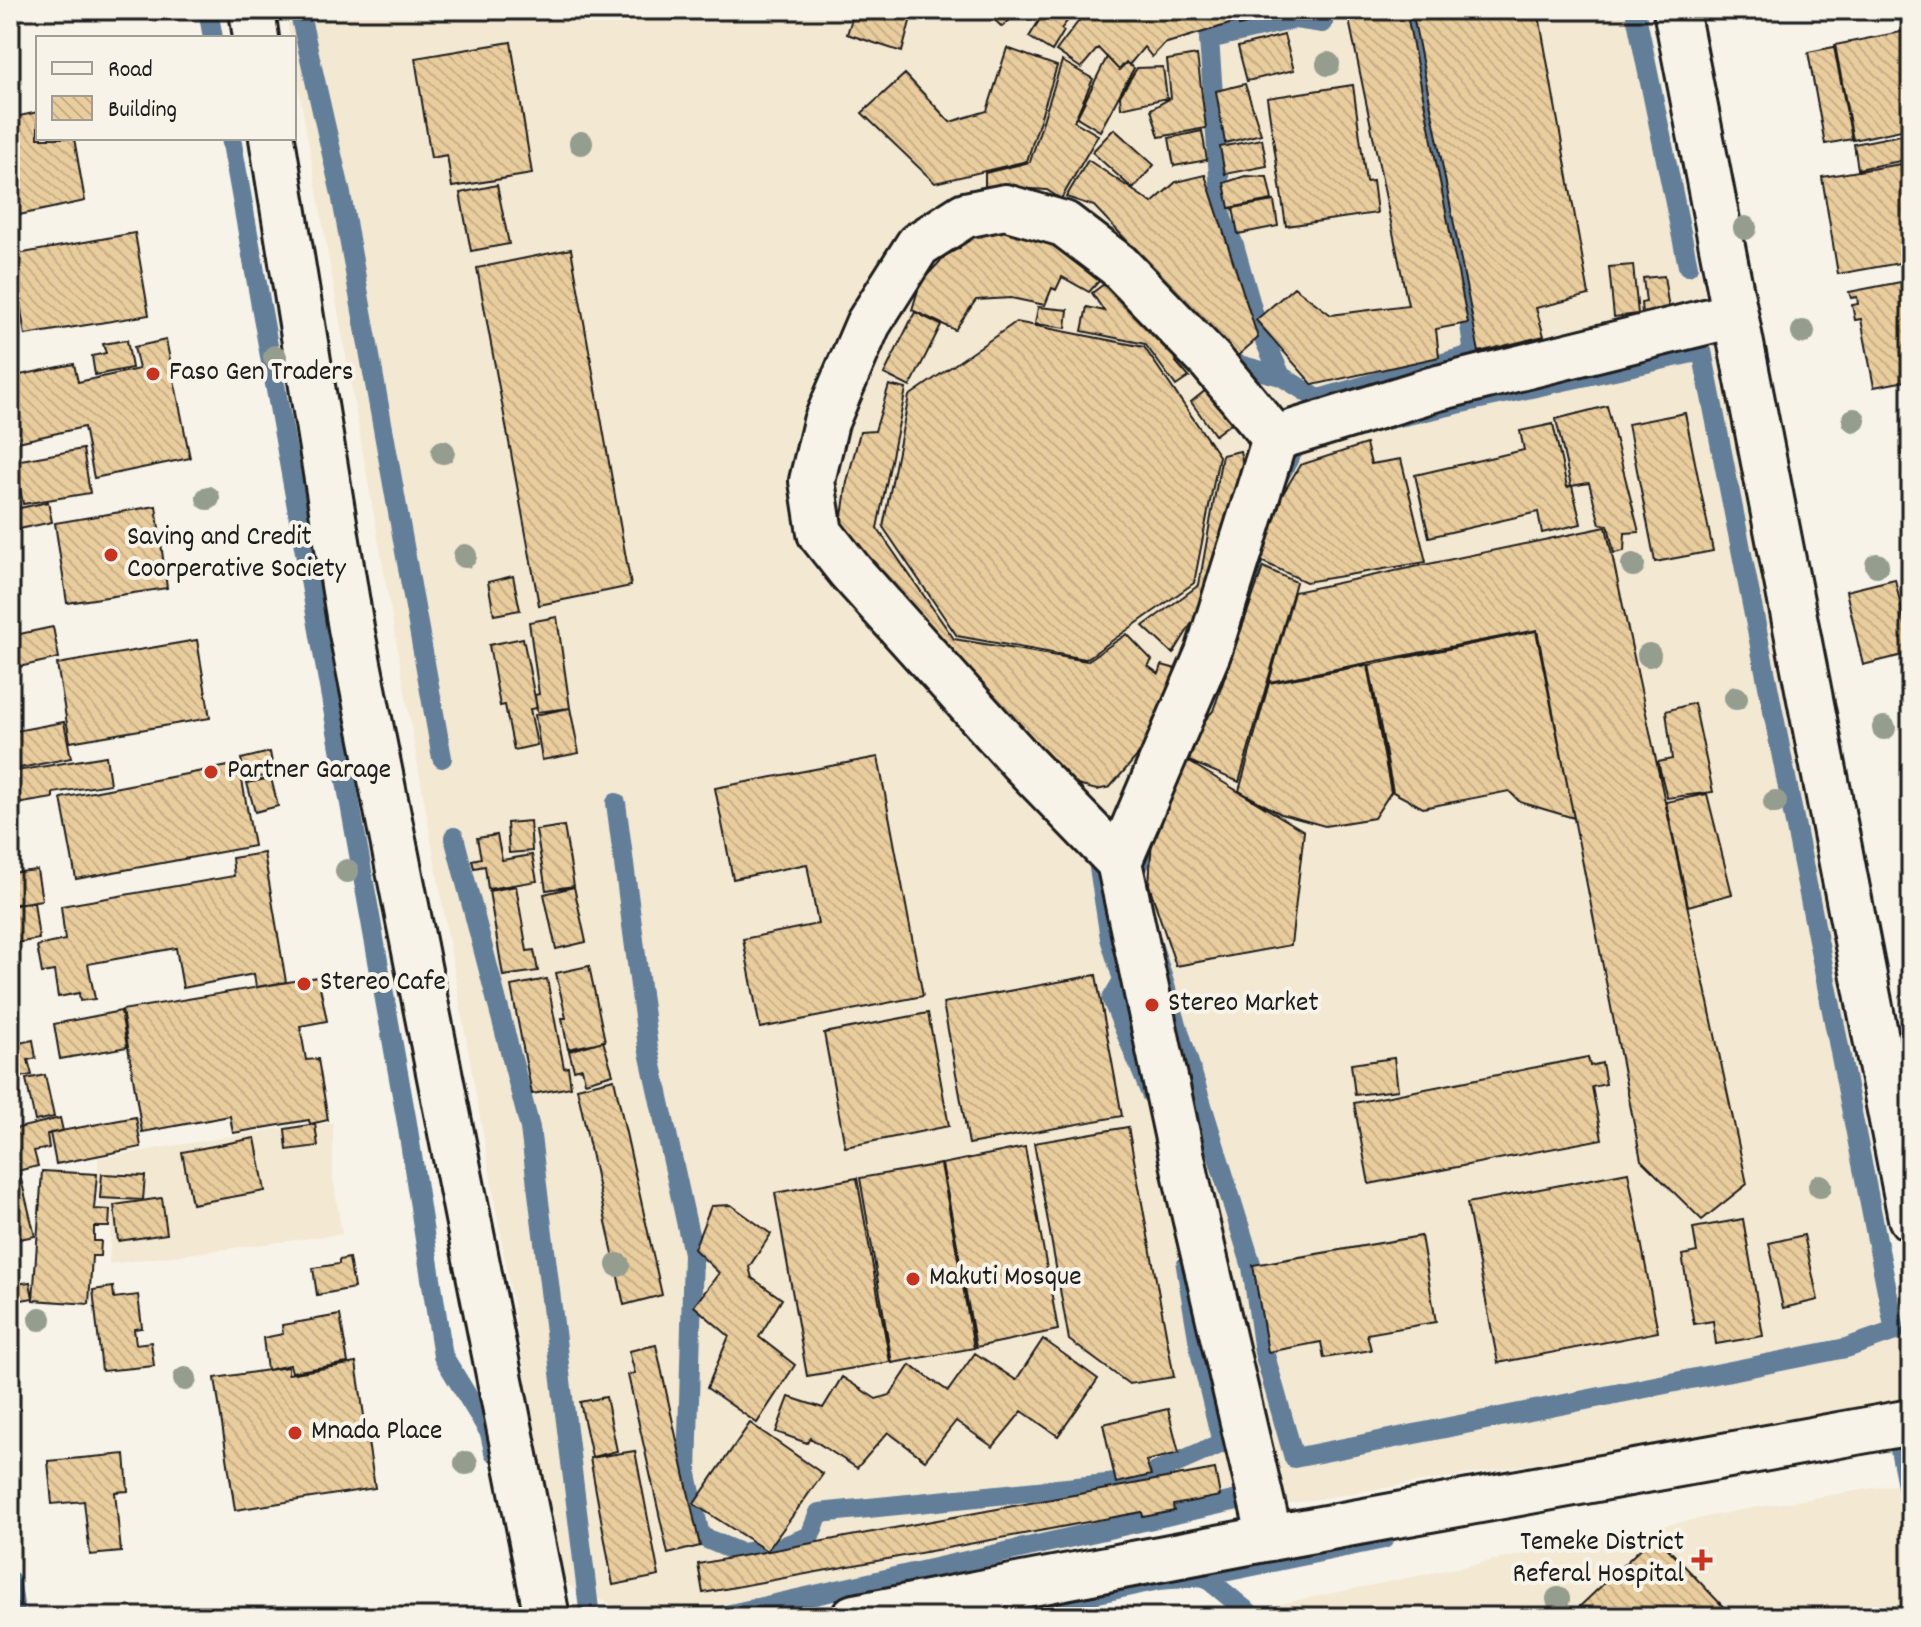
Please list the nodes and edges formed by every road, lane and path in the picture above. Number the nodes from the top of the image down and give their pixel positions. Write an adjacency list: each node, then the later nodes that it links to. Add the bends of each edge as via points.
1 (252, 10): 3 (street)
2 (1676, 10): 5 (street)
3 (256, 36)
4 (272, 140): 11 (street, via 351,628)
5 (1734, 315): 6 (street, via 1434,389); 8 (street)
6 (1275, 438): 7 (street, via 1208,653); 7 (street, via 1201,349 1118,265 1064,224 1005,207 965,215 918,245 868,324 826,422 812,481 820,533 936,669)
7 (1119, 862): 10 (street)
8 (1911, 1218)
9 (1911, 1422): 10 (street)
10 (1270, 1538): 12 (street)
11 (547, 1617)
12 (854, 1617)

